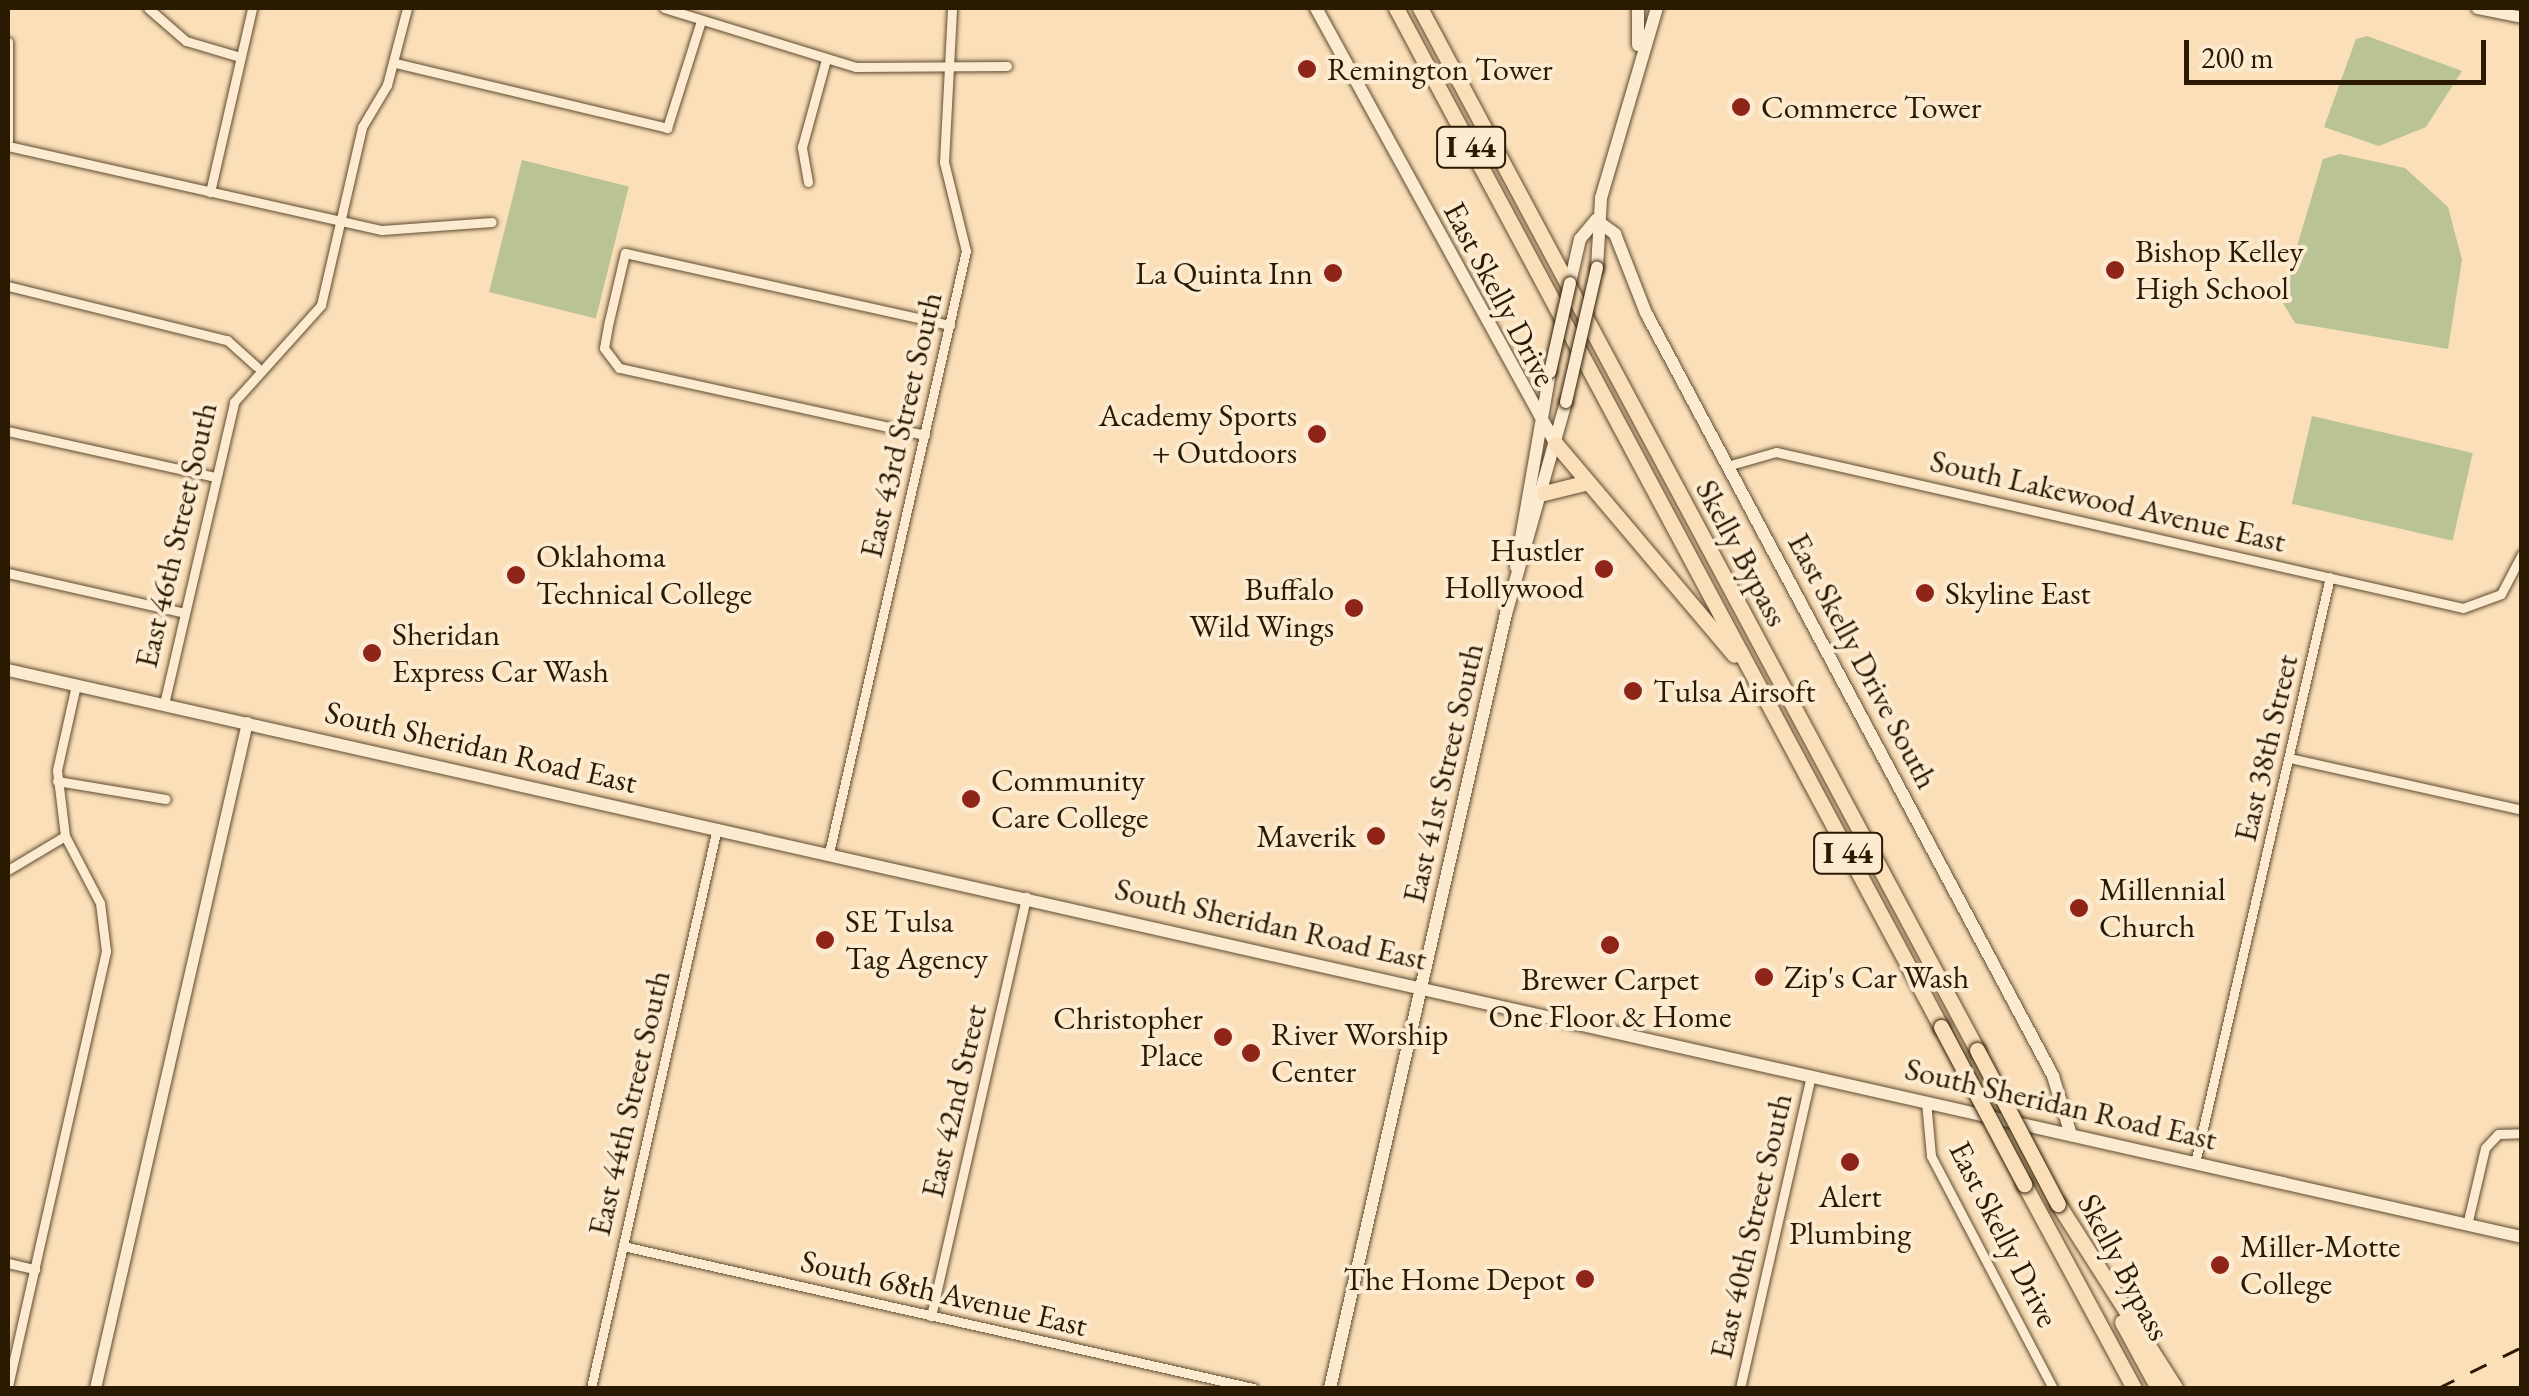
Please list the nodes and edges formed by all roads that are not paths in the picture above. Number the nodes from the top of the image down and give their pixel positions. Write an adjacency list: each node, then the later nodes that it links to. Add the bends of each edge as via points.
1 (148, 8): 16 (street, via 186,40)
2 (252, 8): 16 (street)
3 (407, 8): 19 (street, East 46th Street South)
4 (664, 8): 13 (street)
5 (952, 8): 18 (street, East 43rd Street South)
6 (1316, 8): 30 (main road, East Skelly Drive)
7 (1396, 8): 44 (highway, Skelly Bypass / I 44)
8 (1420, 8): 63 (highway, Skelly Bypass / I 44, bridge)
9 (1638, 8): 15 (main road, East 41st Street South)
10 (1657, 8): 15 (main road, East 41st Street South)
11 (2477, 8): 12 (street)
12 (2522, 17)
13 (701, 21): 17 (street); 19 (street, via 668,128)
14 (8, 42): 21 (street)
15 (1638, 49): 24 (main road, East 41st Street South)
16 (240, 58): 23 (street)
17 (826, 59): 18 (street, via 867,68); 22 (street, via 802,147)
18 (954, 62): 20 (street); 28 (street, East 43rd Street South, via 944,162 966,240)
19 (395, 64): 25 (street, East 46th Street South, via 362,127)
20 (1006, 66)
21 (8, 143): 23 (street)
22 (808, 182)
23 (210, 192): 25 (street)
24 (1596, 220): 30 (main road, East 41st Street South, bridge, via 1580,239); 33 (main road, East 41st Street South, bridge, via 1597,268); 34 (main road, East Skelly Drive South, via 1615,234)
25 (342, 222): 26 (street, via 391,231); 29 (street, East 46th Street South, via 312,321)
26 (492, 222)
27 (8, 286): 29 (street, via 227,340)
28 (950, 324): 32 (street, East 43rd Street South); 32 (street, via 625,253 604,348 619,368)
29 (257, 367): 35 (street, East 46th Street South, via 237,395)
30 (1539, 419): 33 (main road, East Skelly Drive); 41 (main road, East 41st Street South)
31 (8, 431): 35 (street)
32 (925, 435): 54 (street, East 43rd Street South)
33 (1556, 444): 36 (highway); 37 (main road, East 41st Street South)
34 (1727, 466): 40 (street, South Lakewood Avenue East, via 1776,452); 61 (main road, East Skelly Drive South, via 2054,1076)
35 (216, 478): 42 (street, East 46th Street South)
36 (1588, 482): 37 (highway); 44 (highway)
37 (1544, 493): 41 (main road, East 41st Street South)
38 (2522, 554): 40 (street, South Lakewood Avenue East, via 2513,580 2479,607)
39 (8, 573): 42 (street)
40 (2330, 577): 48 (street, East 38th Street)
41 (1515, 580): 57 (main road, East 41st Street South)
42 (185, 613): 46 (street, East 46th Street South)
43 (8, 670): 45 (main road, South Sheridan Road East)
44 (1755, 679): 77 (highway, Skelly Bypass / I 44, bridge)
45 (76, 685): 46 (main road, South Sheridan Road East); 49 (street)
46 (164, 704): 47 (main road, South Sheridan Road East)
47 (247, 722): 52 (main road, South Sheridan Road East); 71 (street)
48 (2290, 758): 51 (street); 62 (street, East 38th Street)
49 (56, 781): 50 (street); 53 (street)
50 (166, 798)
51 (2522, 810)
52 (717, 828): 54 (main road, South Sheridan Road East); 66 (street, East 44th Street South)
53 (65, 836): 55 (street); 68 (street, via 95,889 106,951)
54 (829, 853): 56 (main road, South Sheridan Road East)
55 (8, 870)
56 (1026, 897): 57 (main road, South Sheridan Road East); 69 (street, East 42nd Street)
57 (1423, 987): 58 (main road, South Sheridan Road East); 74 (main road, East 41st Street South)
58 (1811, 1075): 59 (main road, South Sheridan Road East); 75 (street, East 40th Street South)
59 (1926, 1102): 61 (main road, South Sheridan Road East); 76 (street, East Skelly Drive, via 1931,1156)
60 (2522, 1133): 64 (street, via 2498,1134 2485,1148)
61 (2071, 1135): 62 (main road, South Sheridan Road East)
62 (2195, 1162): 64 (main road, South Sheridan Road East)
63 (2058, 1204): 78 (highway, Skelly Bypass / I 44); 79 (highway)
64 (2466, 1225): 65 (main road, South Sheridan Road East)
65 (2522, 1237)
66 (623, 1246): 69 (street, South 68th Avenue East); 72 (street, East 44th Street South)
67 (8, 1263): 68 (street)
68 (35, 1269): 70 (street)
69 (931, 1316): 73 (street, South 68th Avenue East)
70 (8, 1386)
71 (94, 1388)
72 (591, 1388)
73 (1254, 1388)
74 (1330, 1388)
75 (1740, 1388)
76 (2053, 1388)
77 (2134, 1388)
78 (2158, 1388)
79 (2175, 1388)

